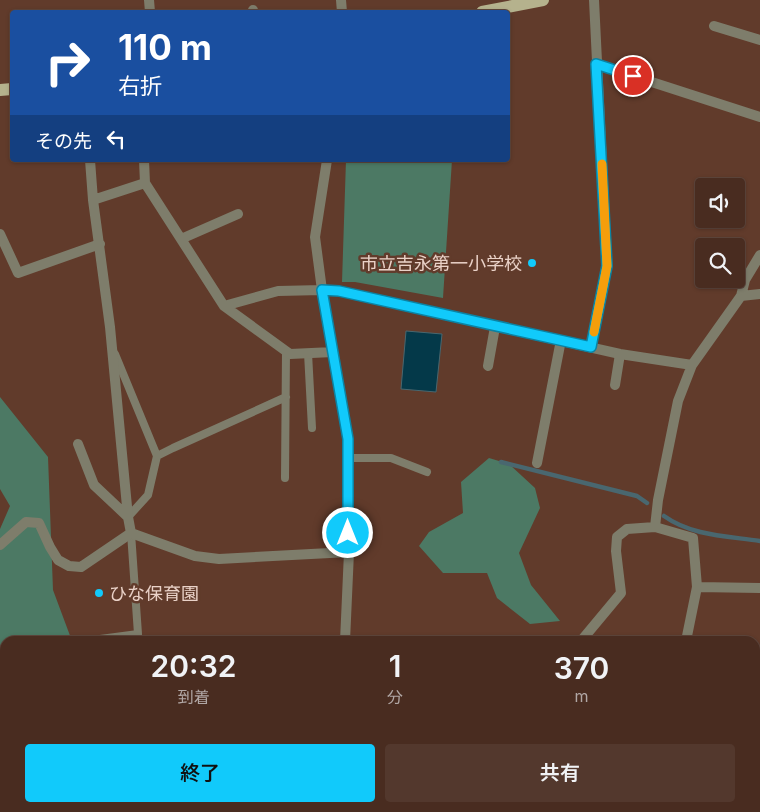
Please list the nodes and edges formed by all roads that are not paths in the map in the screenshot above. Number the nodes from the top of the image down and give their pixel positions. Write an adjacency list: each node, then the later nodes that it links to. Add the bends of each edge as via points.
1 (542, 0): 3 (main road)
2 (594, 0): 6 (street)
3 (492, 10)
4 (714, 26): 5 (street)
5 (760, 40)
6 (596, 64): 7 (street); 25 (street, via 607,266)
7 (760, 117)
8 (90, 162): 12 (street)
9 (144, 162): 11 (street)
10 (327, 162): 18 (street, via 315,237)
11 (145, 183): 12 (street); 15 (street)
12 (93, 200): 16 (street)
13 (238, 214): 15 (street)
14 (0, 234): 16 (street, via 18,273)
15 (181, 239): 21 (street)
16 (100, 244): 24 (street)
17 (760, 256): 20 (street, via 745,280)
18 (322, 290): 21 (street, via 278,290); 22 (street, via 339,291); 27 (street)
19 (760, 294): 20 (street)
20 (741, 296): 30 (street)
21 (224, 306): 26 (street)
22 (495, 327): 23 (street); 31 (street)
23 (561, 340): 25 (street); 38 (street)
24 (112, 347): 36 (lane); 41 (street)
25 (591, 347): 29 (street)
26 (286, 351): 28 (street, via 290,354); 33 (lane)
27 (333, 352): 28 (street); 37 (street, via 348,439)
28 (308, 353): 34 (lane)
29 (620, 354): 30 (street); 32 (street)
30 (692, 365): 42 (street, via 678,401)
31 (488, 366)
32 (615, 385)
33 (286, 397): 36 (lane); 40 (lane)
34 (312, 428)
35 (78, 444): 41 (street, via 94,485)
36 (157, 456): 41 (lane, via 148,495)
37 (348, 458): 39 (lane, via 391,458); 45 (street)
38 (537, 463)
39 (427, 472)
40 (285, 478)
41 (128, 517): 43 (street)
42 (655, 527): 46 (street, via 693,538); 50 (street, via 627,529 617,537 620,593)
43 (131, 533): 44 (street, via 81,567 69,566 58,560 39,523 26,522); 45 (street, via 195,556 219,559); 48 (lane, via 138,634)
44 (0, 545)
45 (348, 552): 49 (street)
46 (698, 587): 47 (street); 51 (street)
47 (760, 588)
48 (123, 636)
49 (345, 636)
50 (585, 636)
51 (687, 636)

